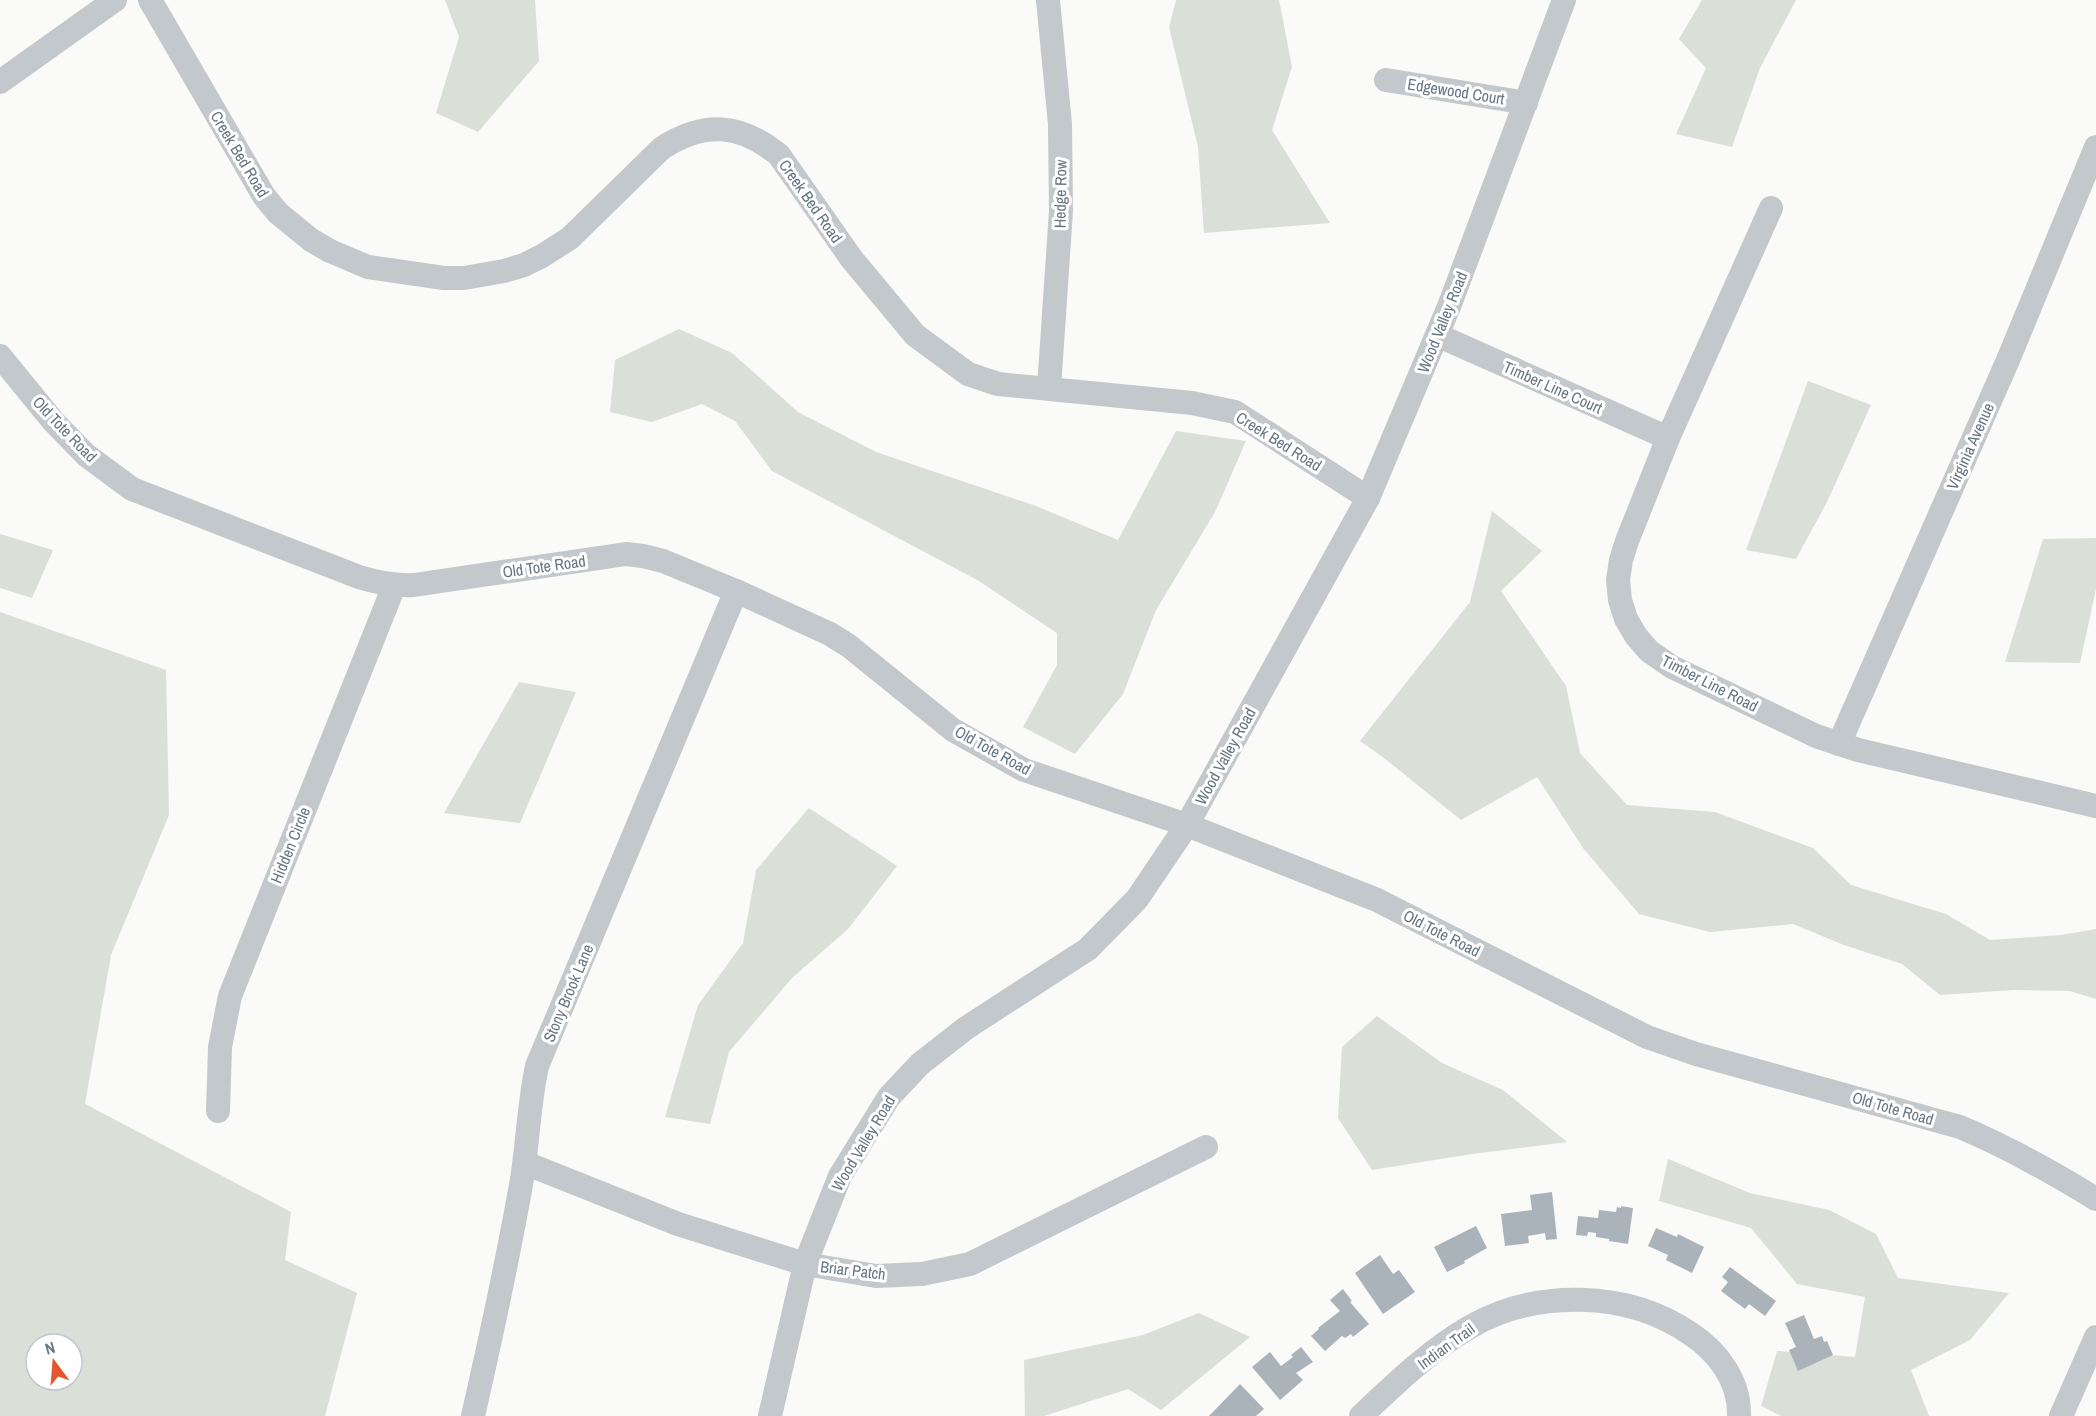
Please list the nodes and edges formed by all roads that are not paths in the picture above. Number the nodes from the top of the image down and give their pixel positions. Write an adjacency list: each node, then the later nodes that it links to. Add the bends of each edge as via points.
1 (115, 0): 6 (street)
2 (150, 0): 12 (street, Creek Bed Road, via 264,196 303,234 349,260 368,267 444,278 484,276 514,268 570,238 669,143 694,132 731,130 757,139 779,155 851,258 915,335 968,374 998,384)
3 (1048, 0): 12 (street, Hedge Row, via 1060,124 1061,211)
4 (1564, 0): 7 (street, Wood Valley Road)
5 (1386, 80): 7 (street, Edgewood Court)
6 (0, 82)
7 (1526, 103): 10 (street, Wood Valley Road)
8 (2096, 147): 17 (street, Virginia Avenue, via 2008,360)
9 (1771, 208): 13 (street, Timber Line Road)
10 (1437, 335): 13 (street, Timber Line Court); 14 (street, Wood Valley Road)
11 (0, 356): 15 (street, Old Tote Road, via 86,455 132,489 359,577)
12 (1049, 388): 14 (street, Creek Bed Road, via 1192,403 1235,412)
13 (1668, 438): 17 (street, Timber Line Road, via 1621,560 1618,580 1626,619 1649,651 1672,667)
14 (1368, 498): 19 (street, Wood Valley Road)
15 (394, 586): 16 (street, Old Tote Road, via 626,554 663,561); 20 (street, Hidden Circle, via 230,996 220,1047)
16 (736, 591): 19 (street, Old Tote Road, via 830,634 953,730 1024,770); 22 (street, Stony Brook Lane, via 537,1066 530,1098)
17 (1839, 744): 18 (street, Timber Line Road)
18 (2096, 806)
19 (1187, 825): 23 (street, Old Tote Road, via 1377,900 1647,1037 1960,1127 2040,1164); 24 (street, Wood Valley Road, via 1137,899 1088,949 966,1028 920,1064 889,1097 840,1176)
20 (218, 1111)
21 (1206, 1147): 24 (street, Briar Patch, via 970,1264 922,1274 876,1276)
22 (525, 1163): 24 (street, Briar Patch, via 678,1224); 26 (street, Stony Brook Lane)
23 (2096, 1199)
24 (805, 1264): 27 (street, Wood Valley Road)
25 (2096, 1337): 30 (street)
26 (473, 1416)
27 (770, 1416)
28 (1361, 1416): 29 (street, Indian Trail, via 1434,1352 1471,1326 1513,1309 1557,1300 1580,1300 1646,1312 1707,1345 1734,1385)
29 (1738, 1416)
30 (2061, 1416)

